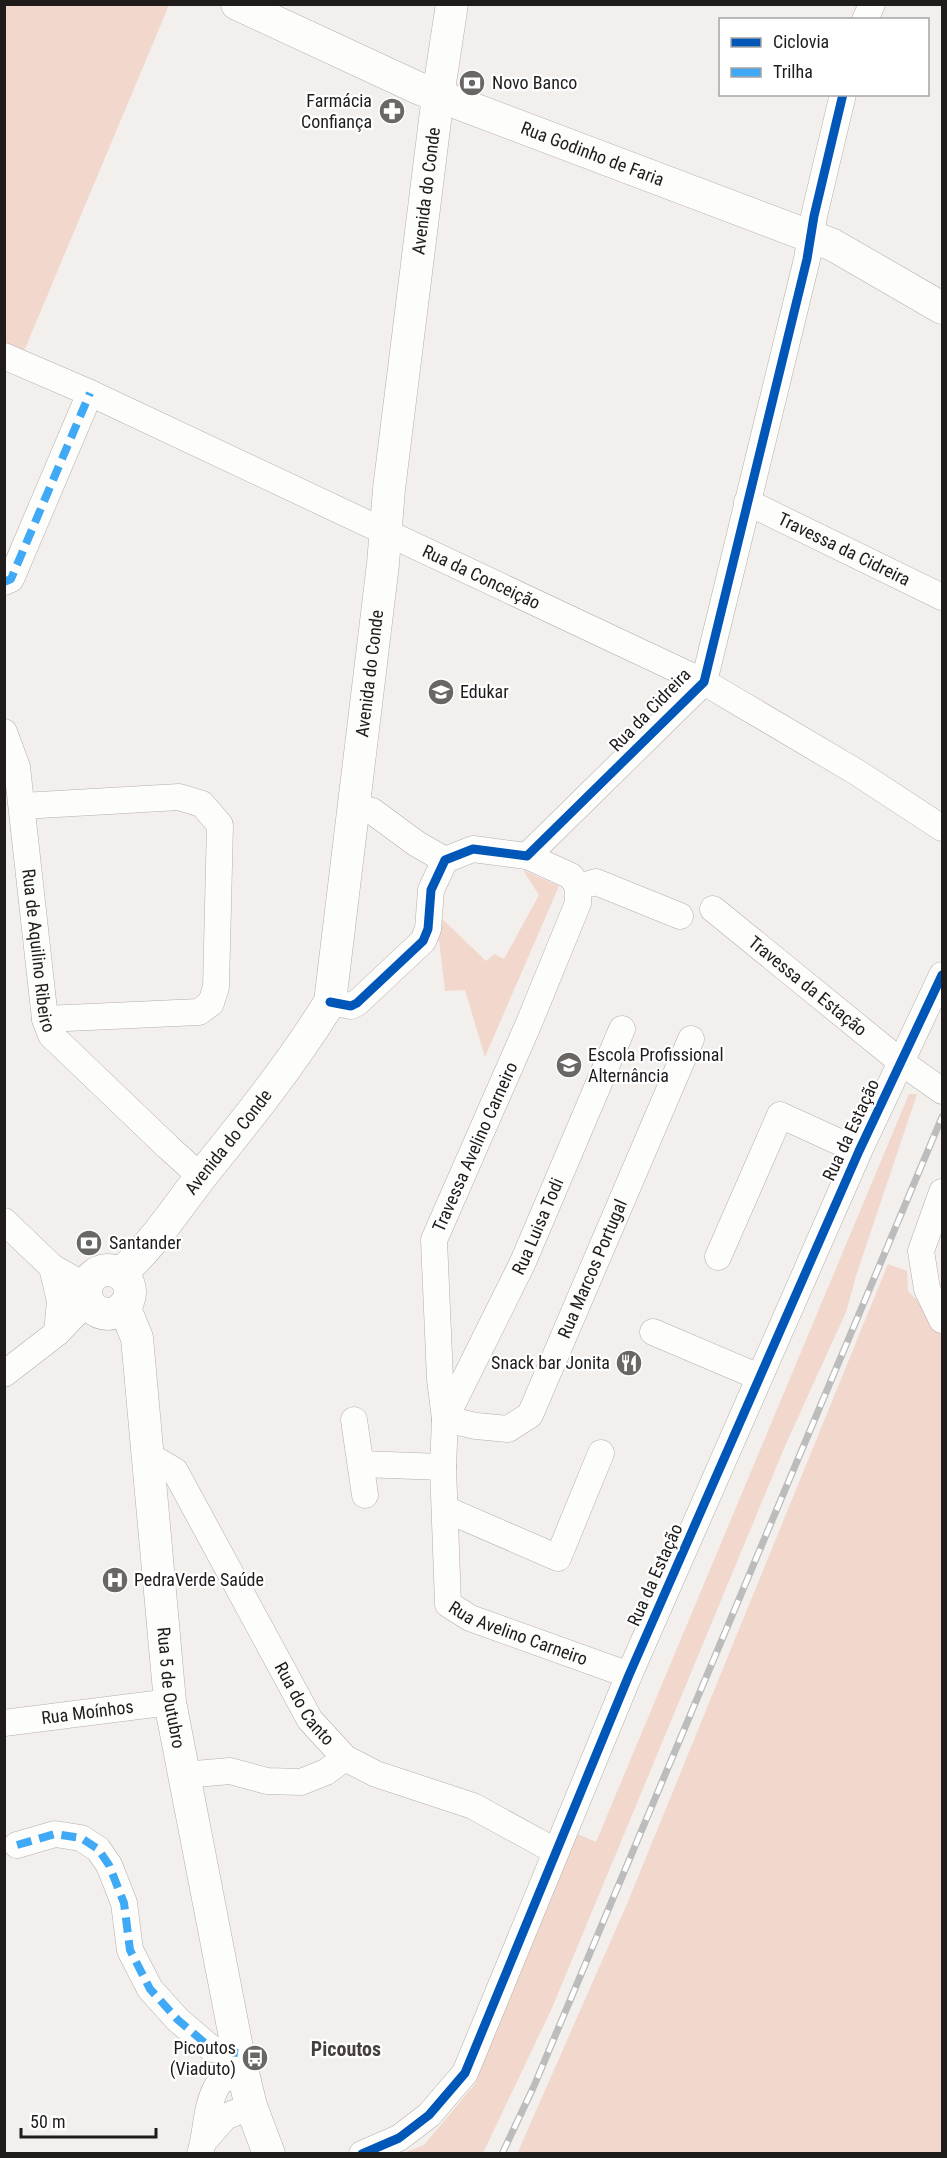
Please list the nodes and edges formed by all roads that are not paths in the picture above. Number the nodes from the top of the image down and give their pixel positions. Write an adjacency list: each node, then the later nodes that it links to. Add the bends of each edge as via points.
1 (237, 4): 5 (main road, Rua Godinho de Faria)
2 (452, 4): 5 (main road, Avenida do Conde)
3 (872, 4): 4 (street)
4 (866, 18)
5 (438, 96): 7 (main road, Rua Godinho de Faria); 12 (main road, Avenida do Conde, via 389,489)
6 (843, 96): 7 (street, Rua da Cidreira)
7 (812, 237): 8 (main road, Rua Godinho de Faria, via 833,245); 11 (street, Rua da Cidreira)
8 (942, 308)
9 (4, 356): 10 (street, Rua da Conceição)
10 (90, 393): 12 (street, Rua da Conceição); 13 (street, via 11,579)
11 (747, 502): 14 (street, Travessa da Cidreira); 15 (street, Rua da Cidreira)
12 (387, 532): 15 (street, Rua da Conceição); 18 (main road, Avenida do Conde)
13 (4, 582)
14 (942, 597)
15 (704, 682): 19 (street, Rua da Conceição); 20 (street, Rua da Cidreira)
16 (4, 732): 17 (street, Rua de Aquilino Ribeiro, via 16,767)
17 (22, 806): 27 (street, Rua de Aquilino Ribeiro); 27 (street, via 179,797 202,804 220,825 216,987 211,1003 198,1012)
18 (354, 806): 21 (street, via 372,811); 26 (main road, Avenida do Conde)
19 (942, 828)
20 (527, 856): 21 (street, via 474,849); 22 (street, via 571,876)
21 (446, 860): 26 (street, via 431,890 428,929 423,941 357,1003 351,1006)
22 (578, 887): 24 (street, via 596,882); 46 (street, Travessa Avelino Carneiro, via 579,903 434,1240)
23 (713, 909): 30 (street, Travessa da Estação)
24 (680, 916)
25 (942, 975): 30 (street, Rua da Estação)
26 (330, 1002): 33 (main road, Avenida do Conde, via 302,1047)
27 (45, 1019): 33 (street, Rua de Aquilino Ribeiro, via 51,1035)
28 (622, 1029): 46 (street, Rua Luisa Todi, via 523,1262)
29 (691, 1039): 46 (street, Rua Marcos Portugal, via 530,1416 508,1429)
30 (901, 1062): 31 (street, Travessa da Estação); 32 (street, Rua da Estação)
31 (942, 1091)
32 (859, 1151): 36 (street, via 780,1115); 45 (street, Rua da Estação)
33 (201, 1177): 38 (main road, Avenida do Conde, via 138,1258)
34 (942, 1192): 41 (street, via 921,1251 927,1289)
35 (4, 1221): 37 (street)
36 (718, 1257)
37 (51, 1267): 39 (street); 43 (street, via 60,1301)
38 (120, 1274): 39 (main road, via 99,1272 89,1280); 40 (main road, via 130,1293)
39 (87, 1294): 40 (main road, via 97,1311 118,1311); 43 (street)
40 (124, 1306): 49 (main road, Rua 5 de Outubro, via 137,1338)
41 (942, 1320)
42 (653, 1332): 45 (street)
43 (57, 1333): 44 (street)
44 (4, 1374)
45 (759, 1377): 54 (street, Rua da Estação)
46 (445, 1419): 51 (street, Rua Avelino Carneiro)
47 (354, 1420): 50 (street)
48 (601, 1453): 53 (street, via 558,1558)
49 (146, 1454): 55 (main road, Rua 5 de Outubro); 57 (street, Rua do Canto, via 175,1472 310,1720)
50 (360, 1464): 51 (street); 52 (street)
51 (443, 1467): 53 (street, Rua Avelino Carneiro)
52 (365, 1495)
53 (445, 1509): 54 (street, Rua Avelino Carneiro, via 448,1604 470,1618)
54 (629, 1675): 60 (street, Rua da Estação)
55 (170, 1702): 56 (street, Rua Moínhos); 58 (main road, Rua 5 de Outubro)
56 (4, 1723)
57 (345, 1758): 58 (street, via 326,1772 301,1782 230,1772); 60 (street, Rua do Canto, via 376,1774 473,1806)
58 (183, 1775): 61 (main road, Rua 5 de Outubro)
59 (17, 1845): 61 (street, via 55,1834 81,1838 98,1849 124,1903 130,1950 150,1989 212,2049)
60 (555, 1851): 65 (street, Rua da Estação, via 465,2073 429,2115 399,2138)
61 (240, 2060): 62 (main road, Rua 5 de Outubro); 63 (street, via 216,2086 205,2123)
62 (251, 2106): 63 (street, via 225,2116); 64 (main road, Rua 5 de Outubro)
63 (203, 2147)
64 (269, 2154)
65 (362, 2154)

